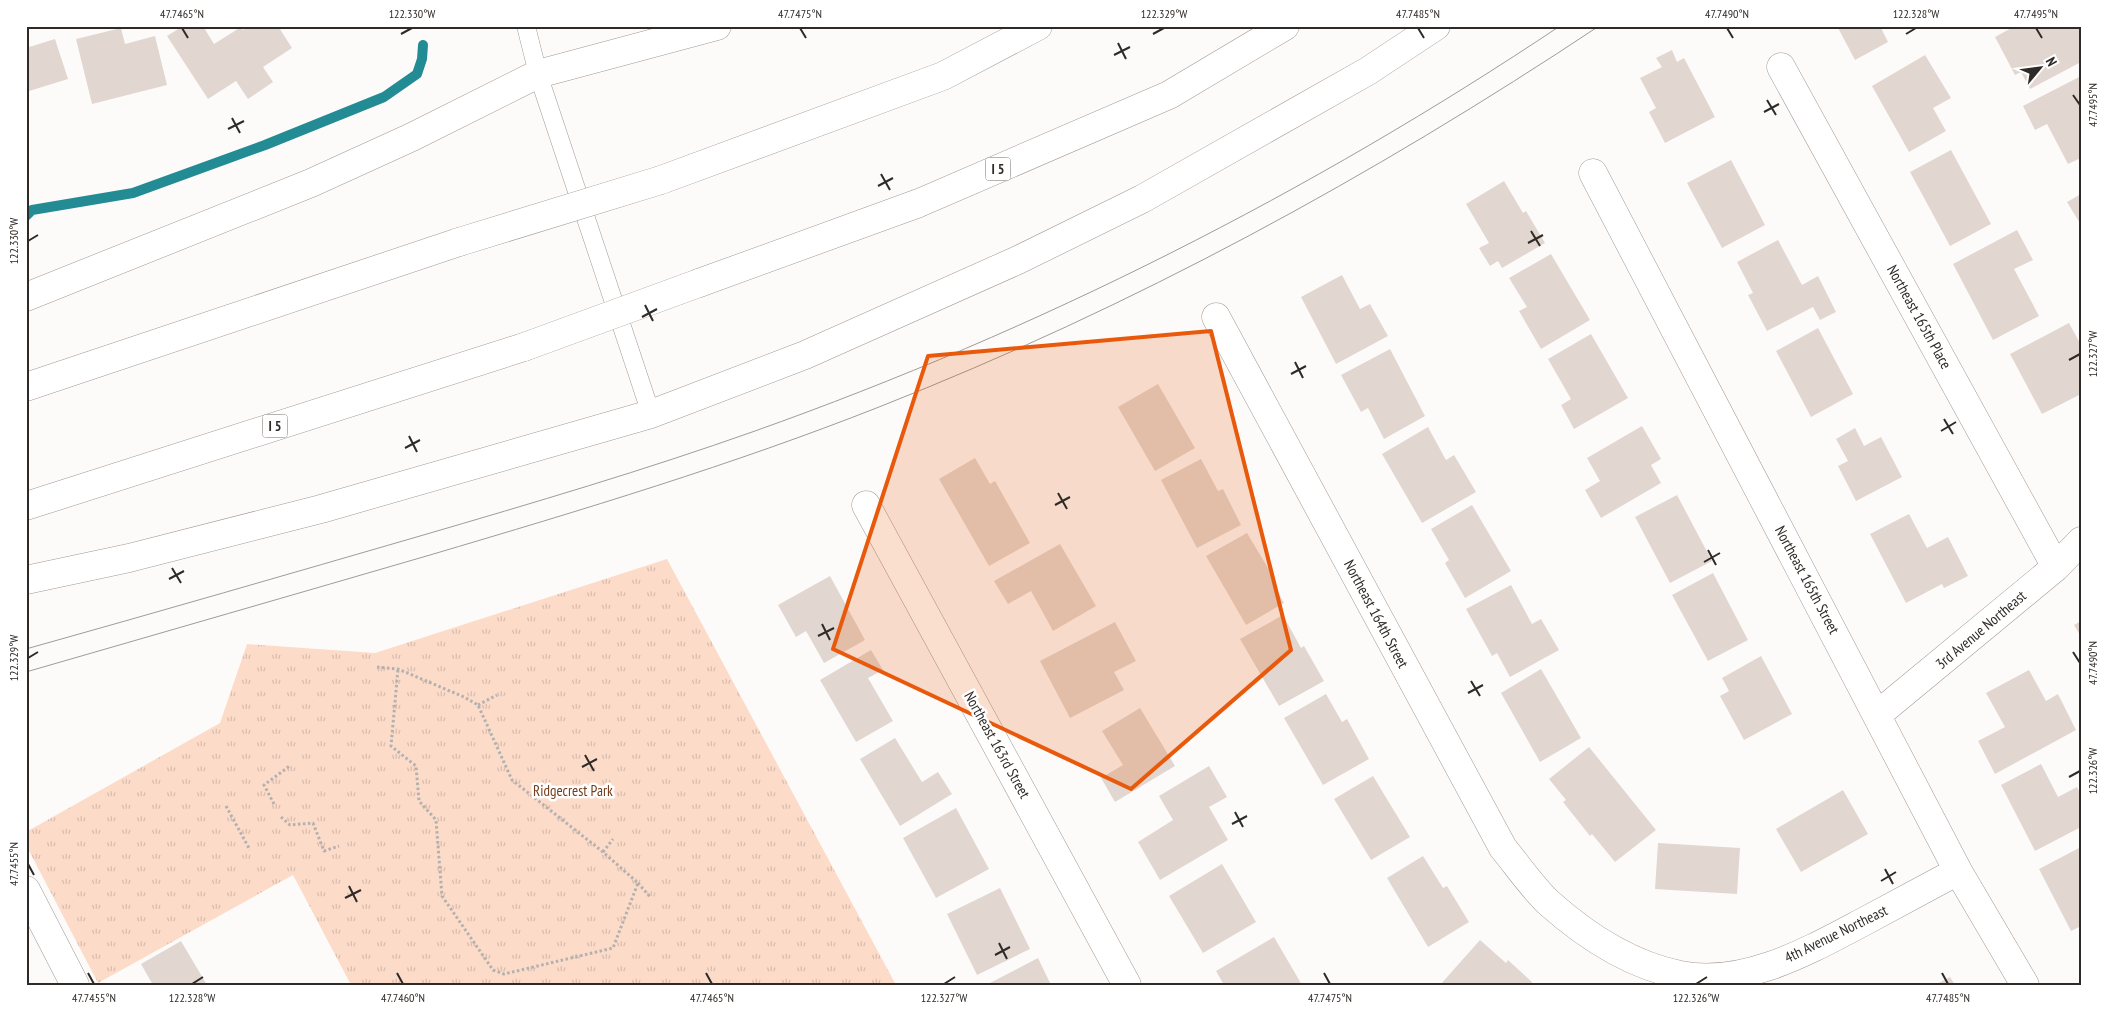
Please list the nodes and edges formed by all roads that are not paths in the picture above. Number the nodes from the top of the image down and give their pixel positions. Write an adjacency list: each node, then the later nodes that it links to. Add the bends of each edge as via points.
1 (526, 26): 7 (lane)
2 (717, 26): 7 (main road)
3 (1038, 26): 11 (main road, bridge, via 943,76 661,180 459,242)
4 (1285, 26): 14 (main road, I 5, bridge, via 1169,95 919,202 524,347)
5 (1436, 26): 12 (main road, via 1368,71 1142,199 1018,260 805,355)
6 (1781, 67): 16 (main road, Northeast 165th Place)
7 (538, 74): 9 (main road, via 311,183); 12 (lane)
8 (1593, 174): 18 (main road, Northeast 165th Street)
9 (26, 297)
10 (1216, 317): 21 (main road, Northeast 164th Street, via 1503,848)
11 (26, 387)
12 (651, 414): 17 (main road, via 321,509 129,558)
13 (866, 505): 23 (main road, Northeast 163rd Street)
14 (26, 506)
15 (2081, 540): 16 (main road, 3rd Avenue Northeast)
16 (2056, 567): 18 (main road, 3rd Avenue Northeast)
17 (26, 580)
18 (1877, 715): 19 (main road, Northeast 165th Street)
19 (1958, 871): 21 (main road, 4th Avenue Northeast, via 1803,954 1755,971 1716,977 1682,976 1643,964 1582,930); 24 (main road, Northeast 165th Street)
20 (26, 890): 22 (main road)
21 (1548, 902)
22 (76, 985)
23 (1128, 985)
24 (2025, 985)

